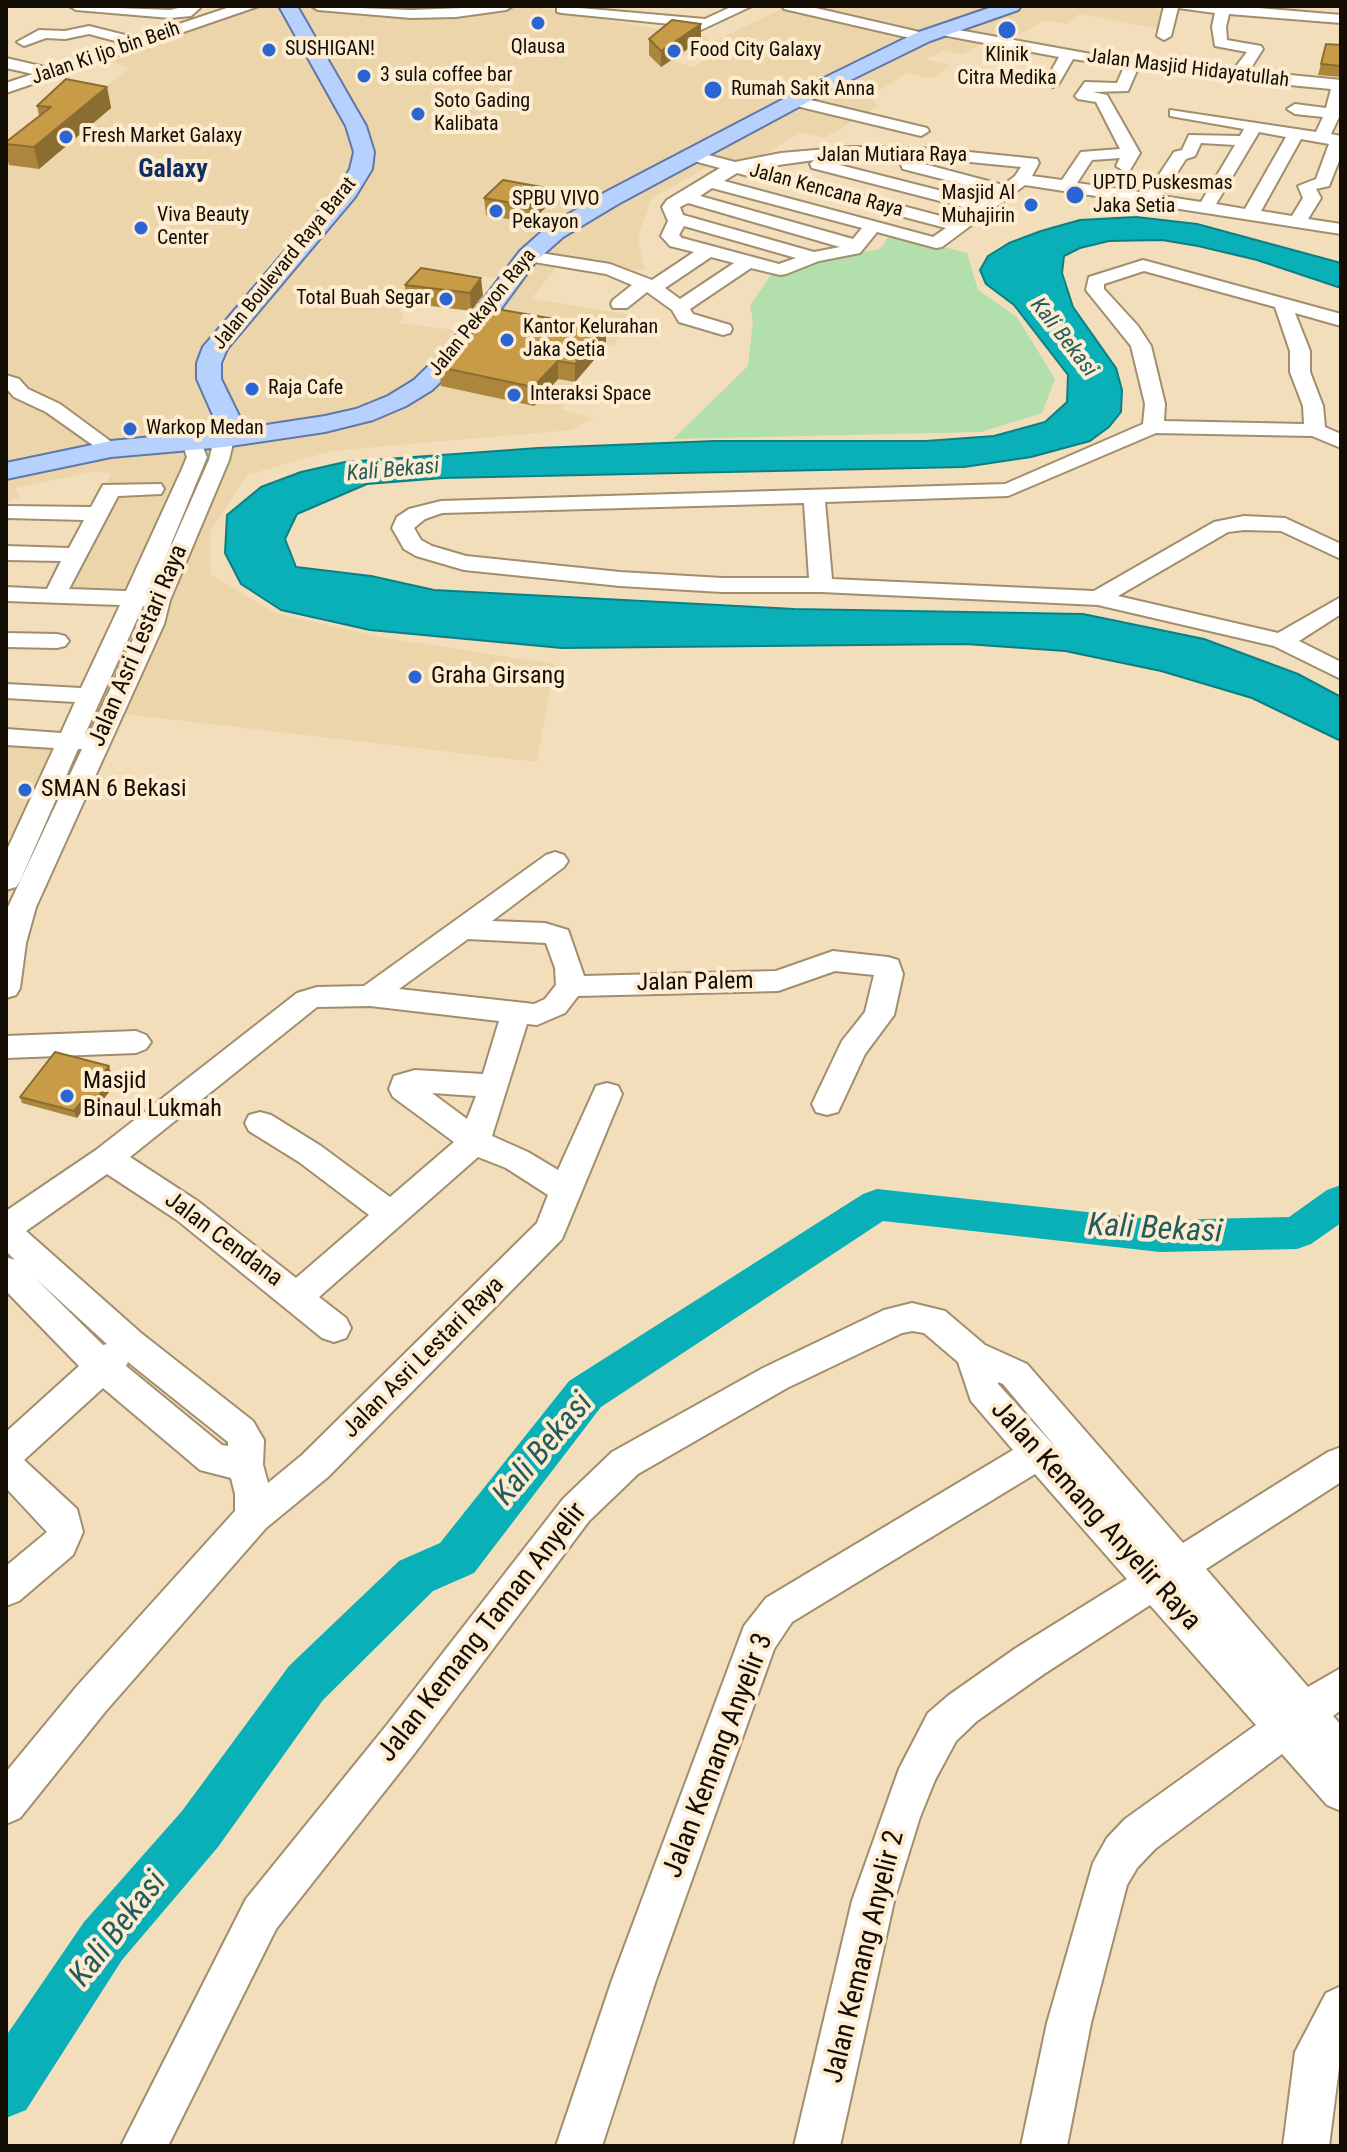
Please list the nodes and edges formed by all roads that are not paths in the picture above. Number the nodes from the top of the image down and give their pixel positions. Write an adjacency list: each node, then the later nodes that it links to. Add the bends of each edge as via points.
1 (76, 6): 15 (street)
2 (252, 6): 24 (street, Jalan Ki Ijo bin Beih)
3 (318, 6): 16 (street, via 372,13)
4 (506, 6): 16 (street)
5 (686, 6): 11 (street)
6 (789, 6): 22 (street, Jalan Masjid Hidayatullah)
7 (1012, 6): 22 (main road, Jalan Pekayon Raya)
8 (1171, 6): 23 (street)
9 (1183, 6): 13 (street)
10 (206, 7): 15 (street, via 179,14)
11 (740, 8): 19 (street)
12 (562, 9): 19 (street)
13 (1223, 9): 14 (street); 29 (street, via 1227,28 1220,43 1256,49)
14 (1268, 9): 18 (street)
15 (146, 10)
16 (459, 10)
17 (285, 11): 30 (main road, Jalan Boulevard Raya Barat)
18 (1341, 19)
19 (705, 23): 21 (street)
20 (7, 31): 24 (street, via 30,40 89,30)
21 (690, 31)
22 (932, 34): 25 (street, Jalan Masjid Hidayatullah, via 1052,45); 35 (main road, Jalan Pekayon Raya)
23 (1164, 36)
24 (137, 42): 28 (street, Jalan Ki Ijo bin Beih)
25 (1068, 54): 27 (street, Jalan Masjid Hidayatullah); 31 (street)
26 (6, 63): 28 (street)
27 (1132, 65): 32 (street, Jalan Masjid Hidayatullah); 48 (street, via 1123,88 1090,85 1083,96 1102,98)
28 (49, 73): 34 (street, Jalan Ki Ijo bin Beih); 36 (street, via 42,84)
29 (1238, 75): 32 (street, Jalan Masjid Hidayatullah); 33 (street, Jalan Masjid Hidayatullah, via 1284,86)
30 (318, 79): 41 (main road, Jalan Boulevard Raya Barat); 77 (main road, Jalan Boulevard Raya Barat, via 356,126 364,152 361,169 347,192)
31 (1053, 82)
32 (1192, 84): 38 (street)
33 (1340, 85): 39 (street)
34 (6, 88)
35 (794, 101): 42 (street); 49 (main road, Jalan Pekayon Raya)
36 (6, 103)
37 (1295, 109): 39 (street)
38 (1176, 113): 40 (street); 44 (street)
39 (1333, 114): 45 (street)
40 (1255, 127): 43 (street); 46 (street)
41 (335, 129)
42 (921, 131)
43 (1297, 132): 45 (street); 62 (street)
44 (1167, 133)
45 (1334, 139): 64 (street, via 1323,182 1306,186 1312,198)
46 (1243, 141): 59 (street, via 1195,138); 61 (street)
47 (865, 153): 50 (street, Jalan Mutiara Raya); 53 (street, Jalan Mutiara Raya, via 1030,163); 56 (street)
48 (1131, 153): 55 (street, via 1088,147); 57 (street)
49 (693, 156): 52 (street, Jalan Kencana Raya); 70 (main road, Jalan Pekayon Raya, via 585,214)
50 (793, 157): 52 (street, Jalan Mutiara Raya); 60 (street)
51 (338, 161): 77 (main road, Jalan Boulevard Raya Barat, via 325,191)
52 (734, 167): 54 (street); 65 (street, Jalan Kencana Raya)
53 (1022, 179): 55 (street); 56 (street)
54 (710, 182): 58 (street); 66 (street)
55 (1066, 186): 57 (street)
56 (1007, 191): 60 (street)
57 (1106, 193): 59 (street)
58 (686, 197): 63 (street, via 671,207); 68 (street)
59 (1151, 200): 61 (street)
60 (984, 207): 65 (street)
61 (1205, 209): 62 (street)
62 (1250, 216): 64 (street)
63 (676, 218): 69 (street, via 670,236); 71 (street)
64 (1297, 223): 67 (street)
65 (960, 226): 66 (street, via 938,242)
66 (872, 227): 68 (street)
67 (1341, 229)
68 (858, 246): 71 (street)
69 (706, 252): 72 (street); 75 (street, via 655,288)
70 (528, 256): 73 (street, via 610,269 647,285); 81 (main road, Jalan Pekayon Raya, via 455,354 397,401 364,415 301,428)
71 (814, 257): 72 (street, via 775,270)
72 (746, 263): 75 (street)
73 (620, 304)
74 (1283, 305): 76 (street); 79 (street); 82 (street, via 1143,265 1095,281 1095,290 1141,346 1155,404)
75 (680, 307): 78 (street, via 686,318)
76 (1341, 320)
77 (224, 324): 81 (main road, Jalan Boulevard Raya Barat, via 209,363); 84 (main road, Jalan Boulevard Raya Barat, via 190,364)
78 (723, 329)
79 (1320, 343): 83 (street, via 1300,372 1313,406)
80 (6, 381): 86 (street)
81 (223, 420): 84 (main road)
82 (1153, 427): 83 (street); 89 (street, via 1008,490)
83 (1315, 430): 85 (street)
84 (196, 436): 86 (main road); 92 (street, Jalan Asri Lestari Raya)
85 (1341, 442)
86 (123, 448): 87 (main road)
87 (6, 471)
88 (153, 489): 91 (street, via 113,489)
89 (814, 495): 96 (street); 96 (street, via 441,507 417,514 403,528 412,544 424,551 464,563 620,579)
90 (7, 512): 91 (street)
91 (98, 514): 95 (street)
92 (181, 518): 99 (street, Jalan Asri Lestari Raya); 101 (street, Jalan Asri Lestari Raya)
93 (1341, 552): 100 (street, via 1285,525 1222,527)
94 (6, 553): 95 (street)
95 (76, 555): 98 (street)
96 (821, 585): 100 (street)
97 (6, 594): 98 (street)
98 (54, 596): 99 (street)
99 (134, 598): 101 (street); 108 (street, Jalan Asri Lestari Raya)
100 (1098, 598): 105 (street)
101 (159, 600): 111 (street, Jalan Asri Lestari Raya)
102 (1341, 604): 105 (street)
103 (6, 640): 104 (street)
104 (57, 641)
105 (1282, 641): 106 (street)
106 (1341, 672)
107 (6, 691): 108 (street)
108 (91, 696): 110 (street, Jalan Asri Lestari Raya)
109 (6, 737): 110 (street)
110 (70, 741): 111 (street); 112 (street, Jalan Asri Lestari Raya)
111 (97, 743): 112 (street, Jalan Asri Lestari Raya)
112 (52, 809): 114 (street, Jalan Asri Lestari Raya); 117 (street, Jalan Asri Lestari Raya, via 12,943)
113 (555, 861): 115 (street)
114 (6, 881)
115 (462, 929): 116 (street, via 558,937); 118 (street)
116 (570, 986): 119 (street, via 543,1013); 124 (street, Jalan Palem, via 778,981 833,961 888,967 879,1015 852,1049)
117 (6, 988)
118 (370, 996): 119 (street); 127 (street, via 307,1000)
119 (516, 1013): 122 (street)
120 (136, 1042): 121 (street)
121 (6, 1047)
122 (495, 1086): 126 (street); 126 (street, via 415,1081 404,1086)
123 (607, 1094): 128 (street, Jalan Asri Lestari Raya)
124 (827, 1104)
125 (260, 1123): 129 (street)
126 (474, 1142): 128 (street); 129 (street)
127 (107, 1158): 130 (street); 132 (street, Jalan Cendana, via 188,1211)
128 (568, 1186): 142 (street, Jalan Asri Lestari Raya, via 551,1230 315,1466)
129 (391, 1215): 132 (street)
130 (6, 1230): 134 (street)
131 (6, 1270): 136 (street)
132 (298, 1296): 133 (street, Jalan Cendana)
133 (334, 1328)
134 (129, 1343): 136 (street); 141 (street, via 241,1432 246,1440)
135 (973, 1355): 137 (street, Jalan Kemang Anyelir Raya, via 983,1391); 143 (street, Jalan Kemang Anyelir Raya, via 1015,1374); 151 (street, Jalan Kemang Taman Anyelir, via 933,1321 896,1320 775,1378 625,1463 576,1510 261,1914)
136 (101, 1366): 138 (street); 141 (street, via 213,1459)
137 (1039, 1453): 143 (street, Jalan Kemang Anyelir Raya); 152 (street, Jalan Kemang Anyelir 3, via 779,1610 758,1639)
138 (6, 1454)
139 (1341, 1463): 143 (street, Jalan Kemang Anyelir 2)
140 (6, 1465): 144 (street, via 64,1521 65,1532 60,1543)
141 (245, 1465): 142 (street)
142 (253, 1517): 149 (street, Jalan Asri Lestari Raya, via 91,1699)
143 (1166, 1574): 146 (street, Jalan Kemang Anyelir Raya); 153 (street, Jalan Kemang Anyelir 2, via 1030,1661 942,1727 905,1805 873,1901)
144 (6, 1589)
145 (1341, 1687): 146 (street)
146 (1293, 1721): 147 (street, Jalan Kemang Anyelir Raya); 148 (street, Jalan Kemang Anyelir Raya); 154 (street, via 1140,1834 1122,1853 1108,1878 1069,2023)
147 (1341, 1755)
148 (1341, 1791)
149 (6, 1804)
150 (1341, 2008): 155 (street, via 1317,2052)
151 (144, 2146)
152 (579, 2146)
153 (817, 2146)
154 (1044, 2146)
155 (1306, 2146)

